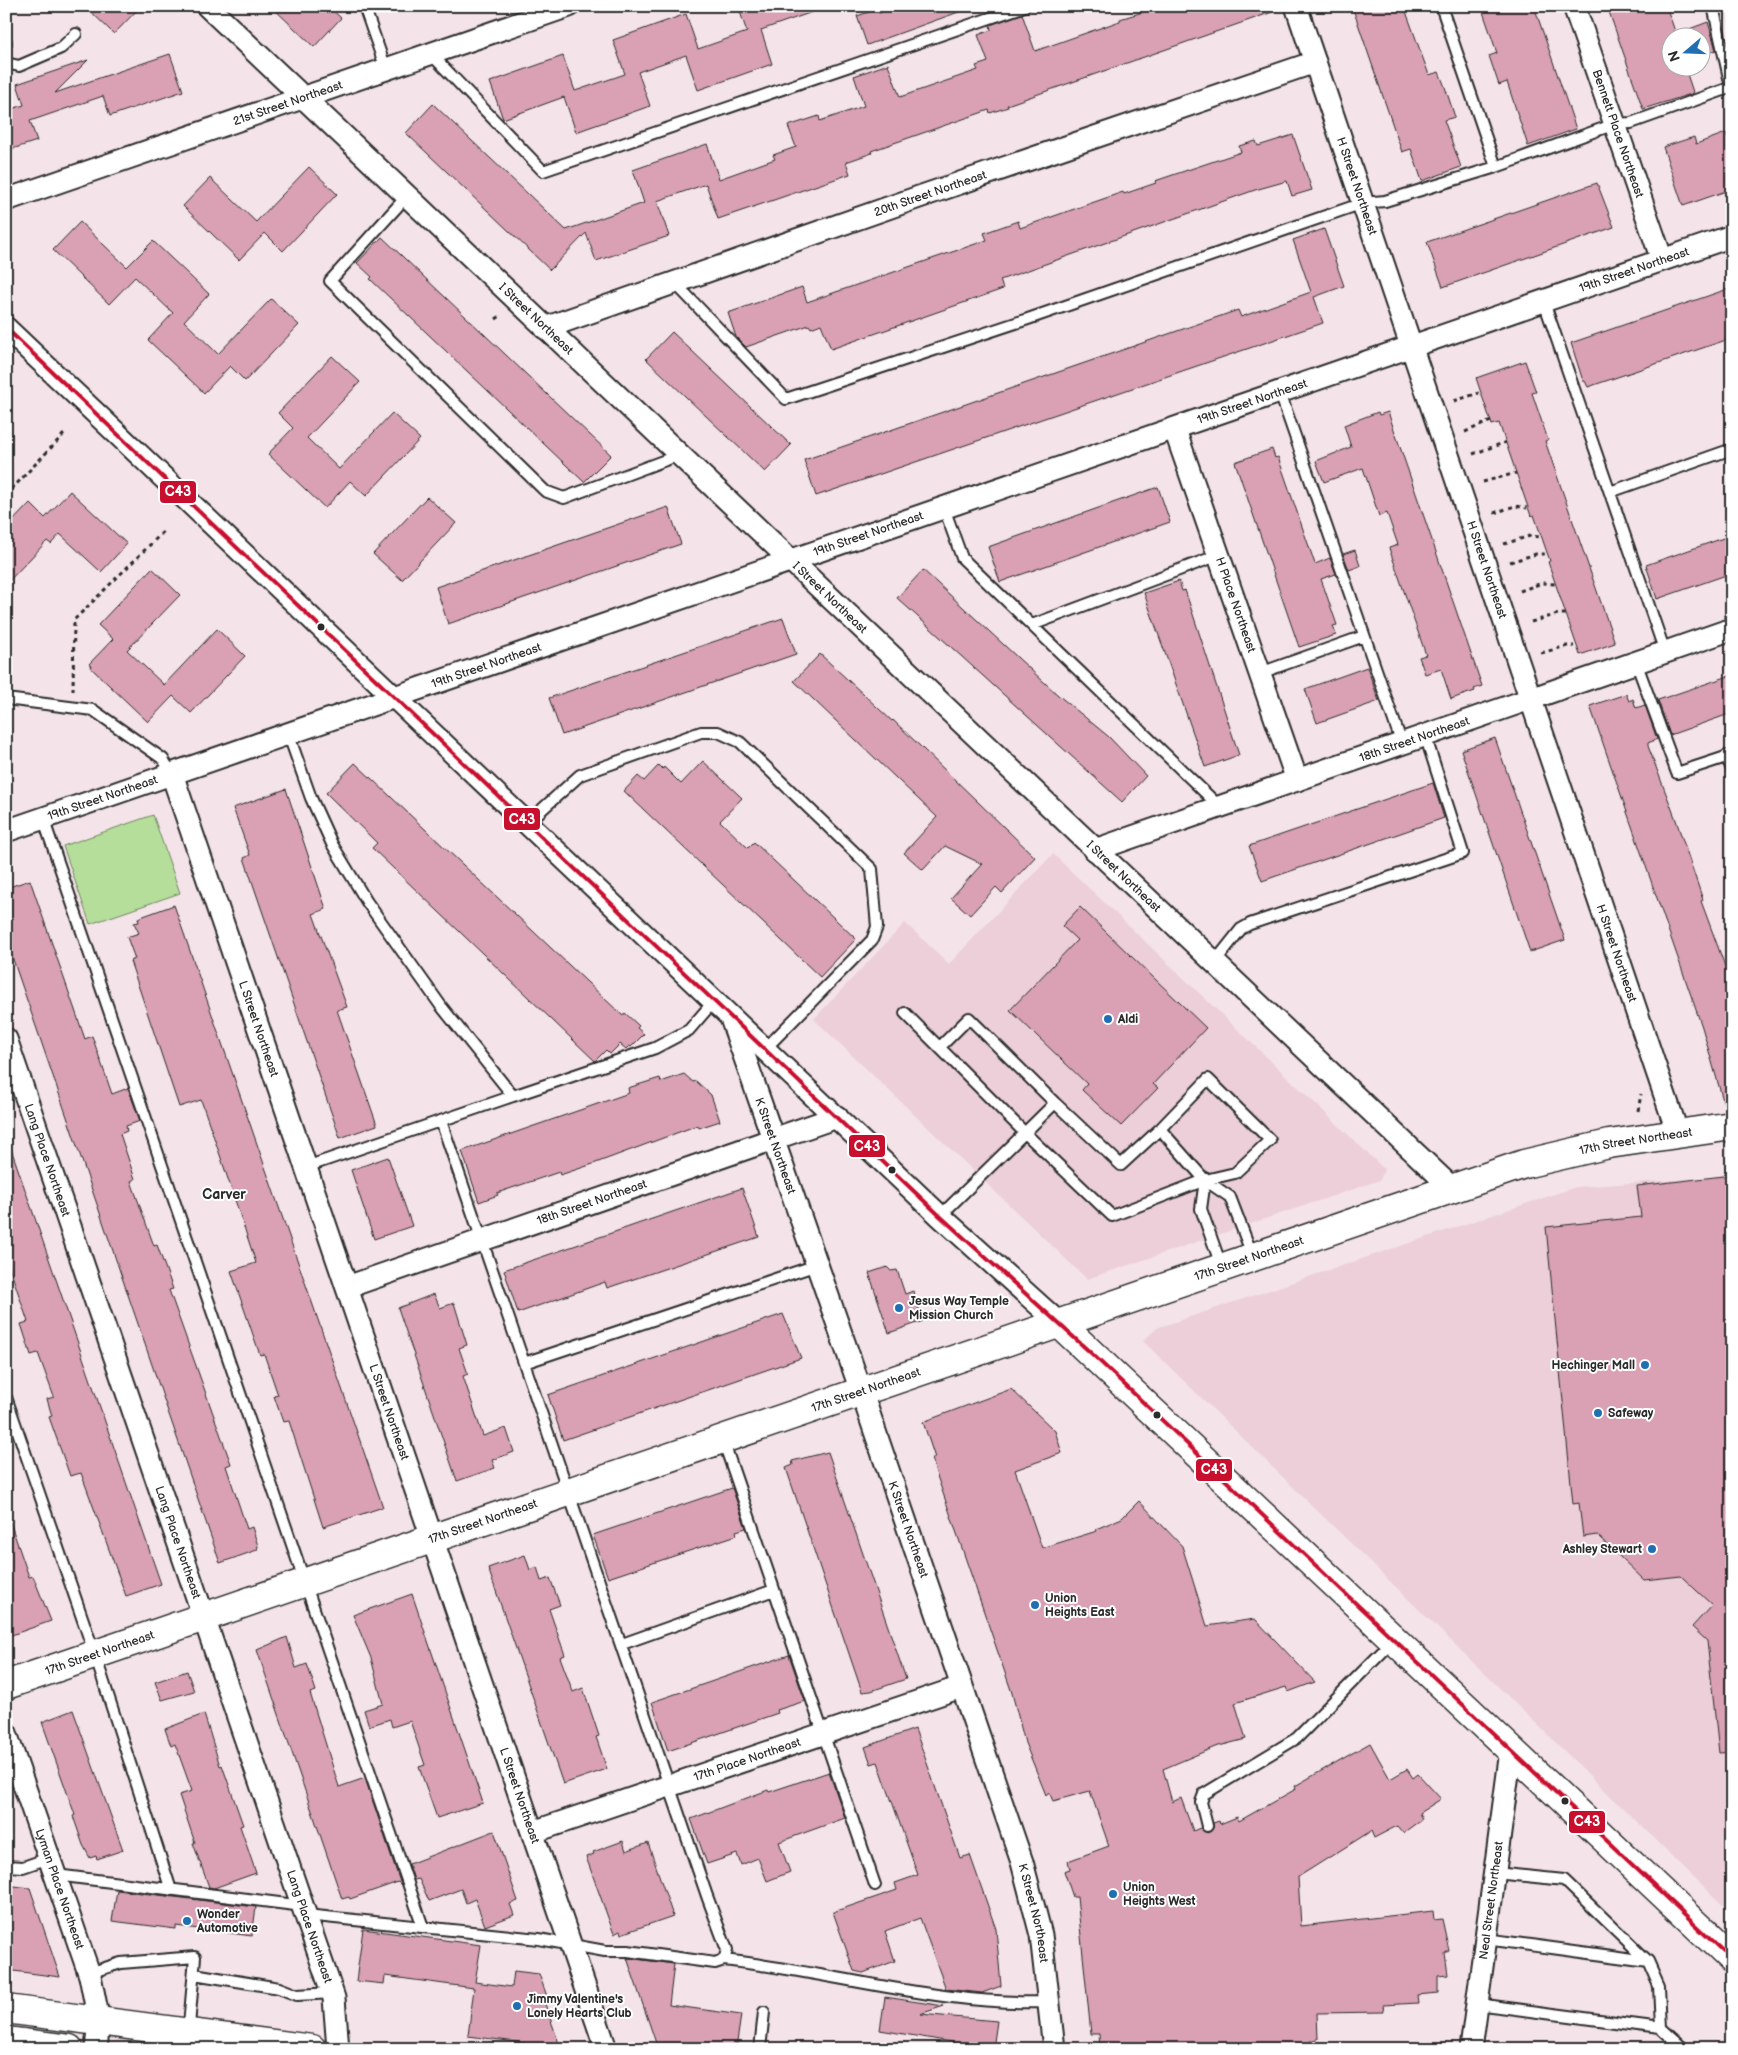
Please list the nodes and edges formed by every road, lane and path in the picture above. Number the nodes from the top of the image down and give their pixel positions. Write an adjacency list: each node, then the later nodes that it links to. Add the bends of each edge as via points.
1 (207, 6): 15 (street, I Street Northeast)
2 (364, 6): 13 (lane)
3 (569, 6): 10 (street, 21st Street Northeast)
4 (1026, 6): 10 (lane, via 543,171)
5 (1296, 6): 11 (street, H Street Northeast)
6 (1441, 6): 17 (lane)
7 (1574, 6): 16 (street, Bennett Place Northeast)
8 (1713, 6): 14 (lane)
9 (76, 34): 12 (lane, via 61,48 19,66)
10 (431, 54): 13 (street, 21st Street Northeast)
11 (1315, 62): 20 (street, H Street Northeast); 23 (street, 20th Street Northeast)
12 (6, 63)
13 (386, 69): 15 (street, 21st Street Northeast)
14 (1731, 87): 16 (lane, via 1631,123)
15 (303, 98): 18 (street, I Street Northeast); 19 (street, 21st Street Northeast)
16 (1615, 124): 17 (lane); 22 (street, Bennett Place Northeast)
17 (1496, 167): 20 (lane, via 1385,201)
18 (407, 196): 26 (street, I Street Northeast); 37 (lane, via 330,282 545,491 564,498)
19 (6, 200)
20 (1363, 203): 23 (lane, via 786,399); 27 (street, H Street Northeast)
21 (1732, 236): 22 (street, 19th Street Northeast)
22 (1662, 260): 24 (street, 19th Street Northeast)
23 (674, 282): 26 (street, 20th Street Northeast)
24 (1544, 302): 27 (street, 19th Street Northeast); 41 (lane)
25 (6, 328): 65 (street)
26 (545, 328): 37 (street, I Street Northeast)
27 (1411, 347): 28 (street, 19th Street Northeast); 66 (street, H Street Northeast)
28 (1280, 392): 32 (street, 19th Street Northeast); 59 (lane)
29 (1479, 393): 30 (path)
30 (1454, 401)
31 (1491, 421): 33 (path)
32 (1175, 430): 43 (street, 19th Street Northeast); 50 (street, H Place Northeast)
33 (1465, 432)
34 (65, 433): 42 (path)
35 (1506, 442): 38 (path)
36 (1732, 449): 41 (lane)
37 (678, 454): 51 (street, I Street Northeast)
38 (1473, 454)
39 (1516, 473): 40 (path)
40 (1483, 482)
41 (1610, 492): 61 (lane)
42 (6, 495)
43 (944, 508): 51 (street, 19th Street Northeast); 57 (lane, via 962,558)
44 (1527, 508): 45 (path, via 1515,506)
45 (1494, 513)
46 (165, 530): 68 (path, via 74,620)
47 (1542, 537): 48 (path, via 1530,536)
48 (1504, 544)
49 (1548, 554): 52 (path)
50 (1219, 556): 57 (lane); 64 (street, H Place Northeast)
51 (790, 560): 65 (street, 19th Street Northeast); 80 (street, I Street Northeast)
52 (1510, 562)
53 (1555, 584): 54 (path, via 1542,584)
54 (1520, 591)
55 (1567, 614): 56 (path)
56 (1531, 622)
57 (1032, 625): 76 (lane)
58 (1732, 629): 61 (street, 18th Street Northeast)
59 (1364, 636): 64 (lane); 71 (lane)
60 (1574, 646): 62 (path)
61 (1665, 652): 63 (street, 18th Street Northeast)
62 (1541, 653)
63 (1636, 662): 66 (street, 18th Street Northeast); 72 (lane, via 1677,773)
64 (1260, 673): 75 (street, H Place Northeast)
65 (396, 698): 69 (street, 19th Street Northeast); 78 (street)
66 (1531, 699): 70 (street, 18th Street Northeast); 95 (street, H Street Northeast)
67 (6, 700): 68 (lane)
68 (73, 707): 74 (lane, via 93,710 163,759)
69 (288, 732): 74 (street, 19th Street Northeast); 88 (lane, via 311,798 332,844 367,902 441,1006)
70 (1425, 736): 71 (street, 18th Street Northeast); 81 (lane, via 1463,853 1250,924 1241,929)
71 (1402, 744): 75 (street, 18th Street Northeast)
72 (1729, 755): 73 (lane)
73 (1732, 769)
74 (172, 774): 77 (street, 19th Street Northeast); 97 (street, L Street Northeast)
75 (1297, 780): 76 (street, 18th Street Northeast)
76 (1220, 807): 80 (street, 18th Street Northeast)
77 (43, 818): 79 (street, 19th Street Northeast); 113 (lane)
78 (527, 823): 82 (street); 87 (lane, via 580,775 701,732 718,732 740,742 872,869 877,927 872,940)
79 (6, 831)
80 (1096, 850): 81 (street, I Street Northeast)
81 (1214, 962): 99 (street, I Street Northeast)
82 (714, 1001): 84 (street); 88 (lane, via 689,1030 655,1048)
83 (905, 1013): 86 (lane)
84 (731, 1017): 87 (street); 96 (street, K Street Northeast)
85 (6, 1039): 115 (street, Lang Place Northeast)
86 (940, 1046): 89 (lane, via 969,1018); 94 (lane)
87 (765, 1049): 90 (street)
88 (513, 1096): 91 (lane)
89 (1055, 1103): 93 (lane, via 1121,1165); 94 (lane)
90 (837, 1117): 96 (street, 18th Street Northeast); 100 (street)
91 (441, 1121): 97 (lane); 101 (lane)
92 (1732, 1126): 95 (main road, 17th Street Northeast)
93 (1160, 1129): 98 (lane); 98 (lane, via 1208,1079 1270,1140 1235,1173)
94 (1025, 1133): 98 (lane, via 1112,1216); 100 (lane)
95 (1678, 1134): 99 (main road, 17th Street Northeast, via 1580,1150 1524,1164)
96 (773, 1139): 101 (street, 18th Street Northeast); 103 (street, K Street Northeast)
97 (306, 1167): 105 (street, L Street Northeast)
98 (1205, 1180): 102 (lane, via 1230,1197); 104 (lane, via 1201,1209)
99 (1452, 1188): 102 (main road, 17th Street Northeast)
100 (940, 1216): 106 (street)
101 (480, 1240): 105 (street, 18th Street Northeast); 107 (lane)
102 (1253, 1257): 104 (main road, 17th Street Northeast)
103 (817, 1265): 107 (lane); 108 (street, K Street Northeast)
104 (1222, 1268): 106 (main road, 17th Street Northeast)
105 (347, 1287): 112 (street, L Street Northeast)
106 (1060, 1324): 108 (main road, 17th Street Northeast); 116 (main road)
107 (524, 1363): 111 (lane)
108 (862, 1392): 110 (main road, 17th Street Northeast); 120 (street, K Street Northeast)
109 (6, 1397): 118 (lane)
110 (722, 1439): 111 (main road, 17th Street Northeast); 114 (lane)
111 (570, 1491): 112 (main road, 17th Street Northeast); 117 (lane)
112 (433, 1539): 113 (main road, 17th Street Northeast); 126 (street, L Street Northeast)
113 (305, 1582): 115 (main road, 17th Street Northeast); 133 (lane)
114 (774, 1590): 117 (lane); 122 (lane)
115 (203, 1618): 118 (main road, 17th Street Northeast); 132 (street, Lang Place Northeast)
116 (1394, 1639): 123 (main road); 125 (lane, via 1297,1738 1204,1794 1201,1802)
117 (622, 1644): 124 (lane)
118 (96, 1655): 119 (main road, 17th Street Northeast); 131 (lane)
119 (6, 1685)
120 (961, 1687): 122 (street, 17th Place Northeast); 142 (street, K Street Northeast, via 1029,1887 1041,1936)
121 (6, 1733): 128 (street, Lyman Place Northeast)
122 (823, 1733): 124 (street, 17th Place Northeast); 130 (lane)
123 (1510, 1751): 129 (street, Neal Street Northeast); 137 (main road)
124 (670, 1785): 126 (street, 17th Place Northeast); 136 (lane, via 706,1896 728,1950)
125 (1207, 1826)
126 (533, 1832): 135 (street, L Street Northeast)
127 (6, 1866): 128 (lane)
128 (53, 1867): 131 (lane); 139 (street, Lyman Place Northeast)
129 (1495, 1873): 134 (street, Neal Street Northeast); 138 (lane, via 1564,1880)
130 (875, 1885)
131 (171, 1890): 132 (lane)
132 (305, 1911): 133 (lane); 141 (street, Lang Place Northeast)
133 (422, 1927): 135 (lane)
134 (1486, 1939): 138 (lane); 143 (street, Neal Street Northeast)
135 (572, 1945): 136 (lane, via 715,1963); 154 (street, L Street Northeast)
136 (724, 1960): 142 (lane, via 784,1967 899,1990 988,2002)
137 (1732, 1960)
138 (1648, 1961): 147 (lane, via 1659,1986)
139 (89, 1973): 140 (lane, via 121,1963 195,1957); 146 (street, Lyman Place Northeast)
140 (194, 1974): 141 (lane, via 279,1988 297,1995); 149 (lane)
141 (332, 1993): 153 (street, Lang Place Northeast)
142 (1049, 2002): 156 (street, K Street Northeast)
143 (1477, 2004): 147 (lane); 157 (street, Neal Street Northeast)
144 (6, 2009): 146 (main road)
145 (764, 2012): 155 (lane)
146 (99, 2021): 149 (main road); 151 (street, Lyman Place Northeast)
147 (1661, 2028): 158 (lane)
148 (6, 2041): 150 (main road)
149 (188, 2041): 152 (main road)
150 (70, 2049)
151 (96, 2049)
152 (312, 2049)
153 (338, 2049)
154 (606, 2049)
155 (760, 2049)
156 (1054, 2049)
157 (1471, 2049)
158 (1684, 2049)

